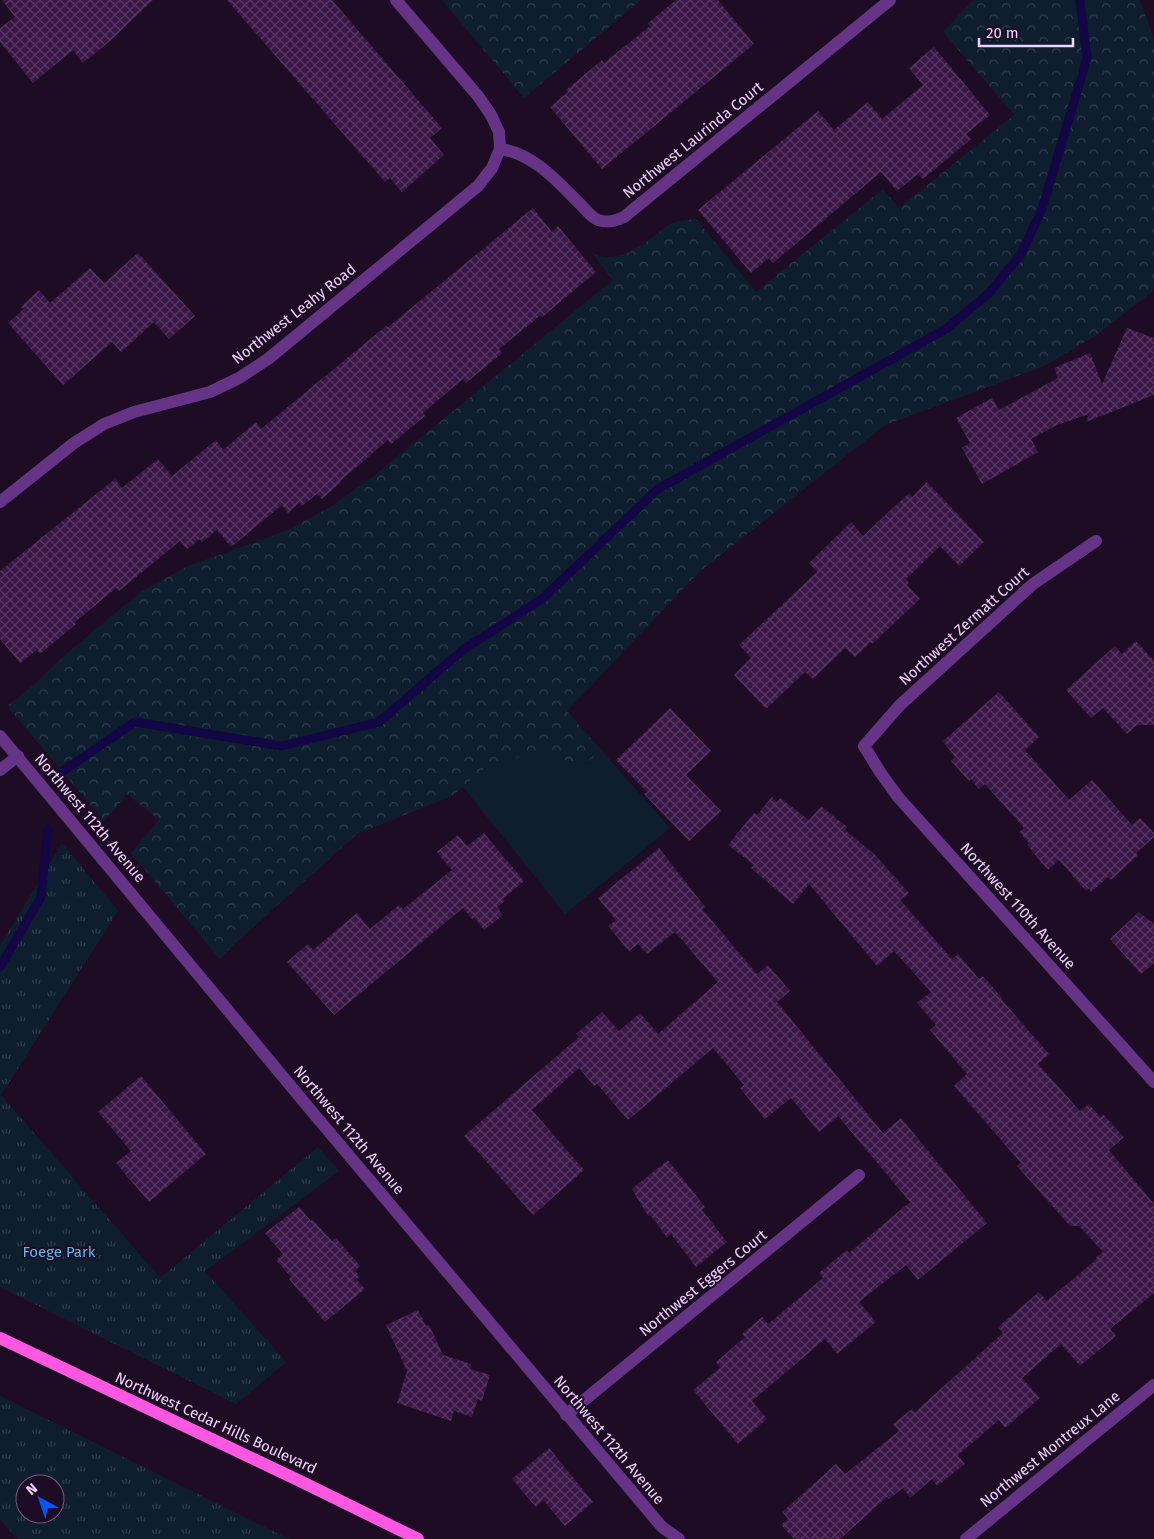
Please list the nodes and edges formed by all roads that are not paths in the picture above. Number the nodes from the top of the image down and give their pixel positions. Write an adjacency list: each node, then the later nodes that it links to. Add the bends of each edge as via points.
1 (396, 0): 3 (street, via 478,96)
2 (890, 0): 3 (street, Northwest Laurinda Court, via 624,217 612,222 596,220 538,165)
3 (506, 150): 4 (street, Northwest Leahy Road, via 478,186 268,359 210,392 134,412 104,424 74,443)
4 (0, 502)
5 (1096, 541): 7 (street, Northwest Zermatt Court, via 1033,584 900,705)
6 (0, 736): 8 (street, Northwest 112th Avenue)
7 (864, 746): 10 (street, Northwest 110th Avenue, via 898,797)
8 (18, 756): 9 (street); 14 (street, Northwest 112th Avenue)
9 (0, 770)
10 (1154, 1082)
11 (859, 1175): 14 (street, Northwest Eggers Court)
12 (0, 1338): 15 (main road, Northwest Cedar Hills Boulevard)
13 (1154, 1385): 17 (street, Northwest Montreux Lane)
14 (566, 1415): 16 (street, Northwest 112th Avenue, via 662,1527)
15 (418, 1539)
16 (679, 1539)
17 (966, 1539)

